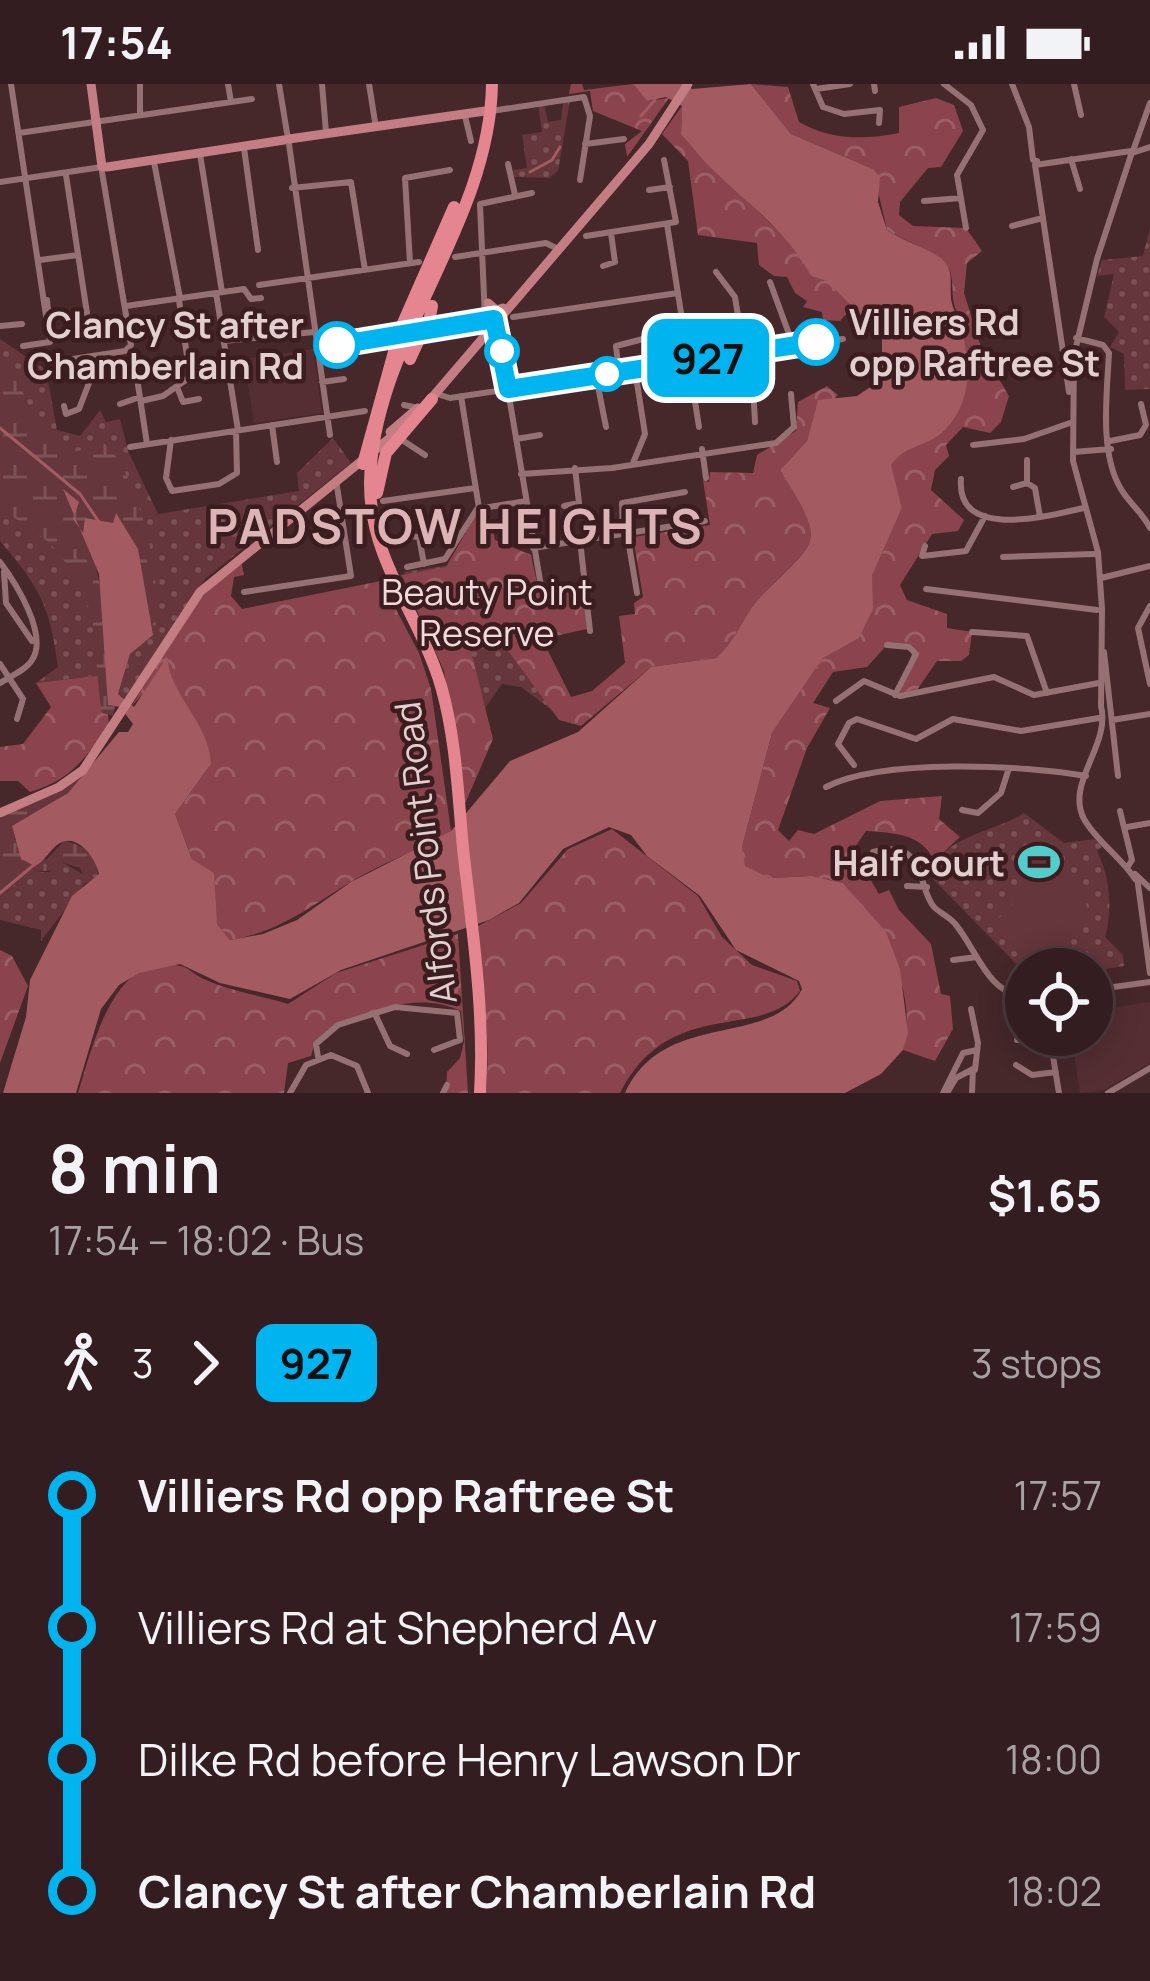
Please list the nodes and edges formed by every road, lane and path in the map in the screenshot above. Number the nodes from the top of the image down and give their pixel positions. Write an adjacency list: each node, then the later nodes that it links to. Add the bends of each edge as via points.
1 (11, 84): 24 (street)
2 (91, 84): 21 (main road)
3 (140, 84): 18 (street)
4 (228, 84): 16 (street)
5 (279, 84): 27 (street)
6 (322, 84): 25 (street)
7 (369, 84): 23 (street)
8 (489, 84): 19 (highway)
9 (685, 84): 62 (main road)
10 (850, 84): 14 (street)
11 (944, 84): 54 (street, via 970,105 982,130 957,175)
12 (1012, 84): 38 (street)
13 (1074, 84): 20 (street)
14 (814, 86): 22 (street, via 823,107 880,110)
15 (252, 99): 16 (street)
16 (231, 102): 18 (street)
17 (1150, 103): 32 (street)
18 (140, 115): 21 (street)
19 (479, 115): 23 (main road); 28 (street); 29 (street, via 581,96 590,111); 33 (highway); 90 (highway, via 462,192)
20 (1081, 116)
21 (97, 122): 24 (street); 40 (main road)
22 (879, 123)
23 (376, 128): 25 (main road)
24 (19, 134): 45 (street)
25 (326, 135): 27 (main road)
26 (624, 139): 29 (street)
27 (288, 140): 31 (main road); 49 (street)
28 (471, 141)
29 (585, 144): 46 (street)
30 (1150, 147): 32 (street)
31 (244, 148): 34 (main road); 63 (street)
32 (1133, 150): 35 (street); 95 (street)
33 (483, 151): 87 (highway, via 428,316); 90 (highway)
34 (200, 154): 37 (main road); 75 (street)
35 (1071, 159): 38 (street); 50 (street)
36 (664, 160): 48 (street)
37 (154, 162): 40 (main road); 77 (street)
38 (1038, 163): 56 (street)
39 (508, 164): 53 (street)
40 (104, 169): 43 (street); 80 (street)
41 (450, 170): 44 (street)
42 (395, 174): 44 (street)
43 (65, 175): 45 (street); 65 (street)
44 (406, 176): 69 (street, via 415,263)
45 (26, 179): 47 (street); 67 (street)
46 (580, 180)
47 (0, 182)
48 (670, 187): 51 (street); 57 (street)
49 (292, 188): 69 (street, via 351,182); 71 (street)
50 (1080, 189)
51 (649, 190)
52 (532, 193): 53 (street)
53 (514, 195): 64 (street, via 480,204)
54 (961, 198): 55 (street); 59 (street)
55 (924, 201)
56 (1043, 218): 58 (street); 102 (street)
57 (672, 223): 60 (street); 76 (street)
58 (1012, 226)
59 (966, 228)
60 (611, 232): 61 (street); 68 (street, via 615,262)
61 (586, 236)
62 (558, 249): 64 (street, via 544,243); 81 (main road); 83 (main road)
63 (258, 250)
64 (483, 253): 66 (street); 74 (street)
65 (78, 255): 67 (street); 89 (street)
66 (455, 256)
67 (38, 260): 98 (street, via 49,338)
68 (603, 266)
69 (365, 270): 71 (street)
70 (716, 272): 100 (street, via 736,297)
71 (306, 279): 73 (street); 88 (street)
72 (770, 282): 97 (street)
73 (259, 285)
74 (484, 290): 79 (street); 86 (street)
75 (219, 292): 77 (street); 78 (street, via 244,289); 93 (street)
76 (678, 293): 82 (street); 104 (street)
77 (179, 298): 80 (street); 94 (street)
78 (261, 298)
79 (488, 303): 81 (main road); 83 (street)
80 (126, 306): 101 (street, via 129,349)
81 (503, 308): 83 (main road)
82 (513, 317)
83 (496, 322): 86 (main road); 112 (street); 114 (main road)
84 (22, 324): 85 (street)
85 (0, 326)
86 (479, 327): 87 (main road); 114 (main road)
87 (443, 329): 90 (main road)
88 (314, 332): 93 (street); 99 (street)
89 (90, 333)
90 (408, 335): 99 (street); 135 (highway, Alfords Point Road)
91 (646, 338): 107 (street, via 617,345)
92 (843, 339): 97 (street)
93 (224, 340): 132 (street)
94 (186, 341): 96 (street); 111 (street, via 190,375)
95 (1076, 342): 102 (street); 141 (street, via 1103,344 1109,353)
96 (176, 344)
97 (793, 345): 100 (street)
98 (23, 346)
99 (317, 348): 110 (street)
100 (748, 352): 104 (street); 126 (street)
101 (93, 356): 103 (street); 122 (street, via 79,409 67,415)
102 (1070, 359): 118 (street); 118 (street)
103 (47, 362)
104 (688, 362): 106 (street); 131 (street)
105 (135, 365): 116 (street)
106 (635, 370): 107 (street); 148 (street, via 645,436)
107 (619, 372): 108 (street)
108 (596, 376): 112 (street); 130 (street)
109 (344, 379): 110 (street)
110 (322, 382): 125 (street)
111 (177, 387): 116 (street); 117 (street, via 183,402)
112 (508, 389): 115 (street); 137 (street)
113 (791, 394): 143 (street, via 796,420 783,440)
114 (433, 396): 115 (street); 123 (main road); 135 (main road); 136 (highway)
115 (461, 396): 157 (street)
116 (140, 399): 119 (street); 139 (street)
117 (199, 399)
118 (1072, 402): 127 (street)
119 (120, 404)
120 (1142, 404): 129 (street)
121 (404, 405): 123 (street)
122 (64, 406)
123 (418, 408): 153 (main road)
124 (365, 411): 125 (street)
125 (328, 416): 128 (street); 133 (street)
126 (755, 422)
127 (1070, 423): 140 (street); 144 (street)
128 (272, 425): 132 (street); 147 (street)
129 (1148, 425): 141 (street)
130 (606, 427)
131 (699, 427)
132 (237, 430): 138 (street); 138 (street, via 237,473 172,491)
133 (330, 434)
134 (540, 435): 137 (street)
135 (374, 438): 136 (street); 151 (highway, Alfords Point Road); 153 (main road)
136 (397, 439): 145 (street); 151 (highway)
137 (516, 439): 150 (street)
138 (170, 440): 139 (street)
139 (147, 444): 142 (street)
140 (973, 445)
141 (1110, 445): 144 (street); 167 (street, via 1118,484)
142 (130, 447)
143 (702, 452): 148 (street); 152 (street)
144 (1072, 452): 163 (street)
145 (425, 455)
146 (1027, 460): 154 (street)
147 (278, 462)
148 (633, 465): 149 (street)
149 (574, 468): 150 (street); 161 (street, via 578,507)
150 (521, 474): 159 (street)
151 (369, 478): 160 (highway); 209 (highway, Alfords Point Road, via 388,573 440,683); 209 (highway, Alfords Point Road, via 370,536 434,680)
152 (706, 478)
153 (337, 480): 183 (street, via 352,575); 212 (main road, via 194,598 76,777)
154 (1027, 483): 156 (street); 165 (street)
155 (950, 485): 164 (street, via 961,482 964,498)
156 (1013, 487)
157 (476, 488): 160 (street); 162 (street)
158 (685, 492): 168 (street, via 622,503)
159 (526, 500): 162 (street); 172 (street)
160 (385, 501)
161 (564, 506)
162 (479, 508): 176 (street, via 447,557)
163 (1084, 508): 165 (street); 173 (street)
164 (985, 516): 165 (street); 174 (street, via 968,549)
165 (1040, 517)
166 (705, 521): 168 (street)
167 (1150, 528)
168 (625, 533): 170 (street); 184 (street)
169 (407, 536): 176 (street, via 420,535)
170 (580, 540): 172 (street); 188 (street)
171 (925, 546): 174 (street)
172 (533, 548): 185 (street)
173 (1095, 554): 175 (street); 181 (street)
174 (922, 556): 178 (street)
175 (1003, 557)
176 (424, 564): 180 (street)
177 (2, 565): 190 (street, via 29,605); 190 (street, via 6,603)
178 (916, 565)
179 (1150, 566): 181 (street)
180 (407, 567)
181 (1100, 578): 187 (street)
182 (926, 589): 187 (street)
183 (244, 592)
184 (637, 593)
185 (542, 598)
186 (1149, 609): 197 (street, via 1138,628)
187 (1099, 610): 196 (street)
188 (590, 631)
189 (972, 632): 198 (street, via 1034,638)
190 (34, 644): 194 (street, via 32,661)
191 (887, 645): 199 (street, via 916,654)
192 (1104, 652): 203 (street)
193 (0, 664): 194 (street)
194 (9, 677): 195 (street); 202 (street, via 24,701)
195 (0, 682)
196 (1099, 683): 198 (street); 203 (street)
197 (1150, 684)
198 (1046, 693): 199 (street, via 1028,694 994,677)
199 (895, 695): 200 (street, via 864,681)
200 (836, 701)
201 (1150, 714): 203 (street)
202 (17, 719)
203 (1102, 720): 204 (street, via 1021,731 953,718 916,740 855,719 838,742); 206 (street); 207 (street)
204 (854, 765)
205 (1009, 767): 206 (street); 208 (street, via 899,772); 210 (street, via 994,803)
206 (1086, 776): 216 (street, via 1080,808)
207 (1118, 776)
208 (826, 788)
209 (454, 792): 238 (highway, Alfords Point Road, via 475,985)
210 (962, 810)
211 (1120, 811): 214 (street)
212 (0, 813)
213 (1150, 823): 214 (street)
214 (1127, 826): 216 (street)
215 (873, 852): 218 (street, via 904,854)
216 (1138, 879): 221 (street)
217 (907, 886): 218 (street)
218 (927, 886): 219 (street, via 932,911 951,919)
219 (977, 957): 220 (street); 224 (street)
220 (953, 960)
221 (1150, 973)
222 (1150, 982): 223 (street)
223 (1113, 988)
224 (1005, 992)
225 (971, 1009): 228 (street)
226 (376, 1016): 227 (street, via 395,1007 454,1010 460,1040); 229 (street, via 388,1045); 231 (street, via 338,1025 316,1045)
227 (434, 1050)
228 (977, 1050): 234 (street); 239 (street, via 963,1053)
229 (407, 1054)
230 (1053, 1056): 235 (street)
231 (318, 1057): 236 (street); 237 (street, via 355,1063)
232 (1016, 1065): 235 (street, via 1032,1075)
233 (1150, 1068): 242 (street)
234 (975, 1070): 239 (street); 240 (street)
235 (1056, 1072): 241 (street)
236 (290, 1093)
237 (368, 1093)
238 (477, 1093)
239 (945, 1093)
240 (972, 1093)
241 (1059, 1093)
242 (1108, 1093)

